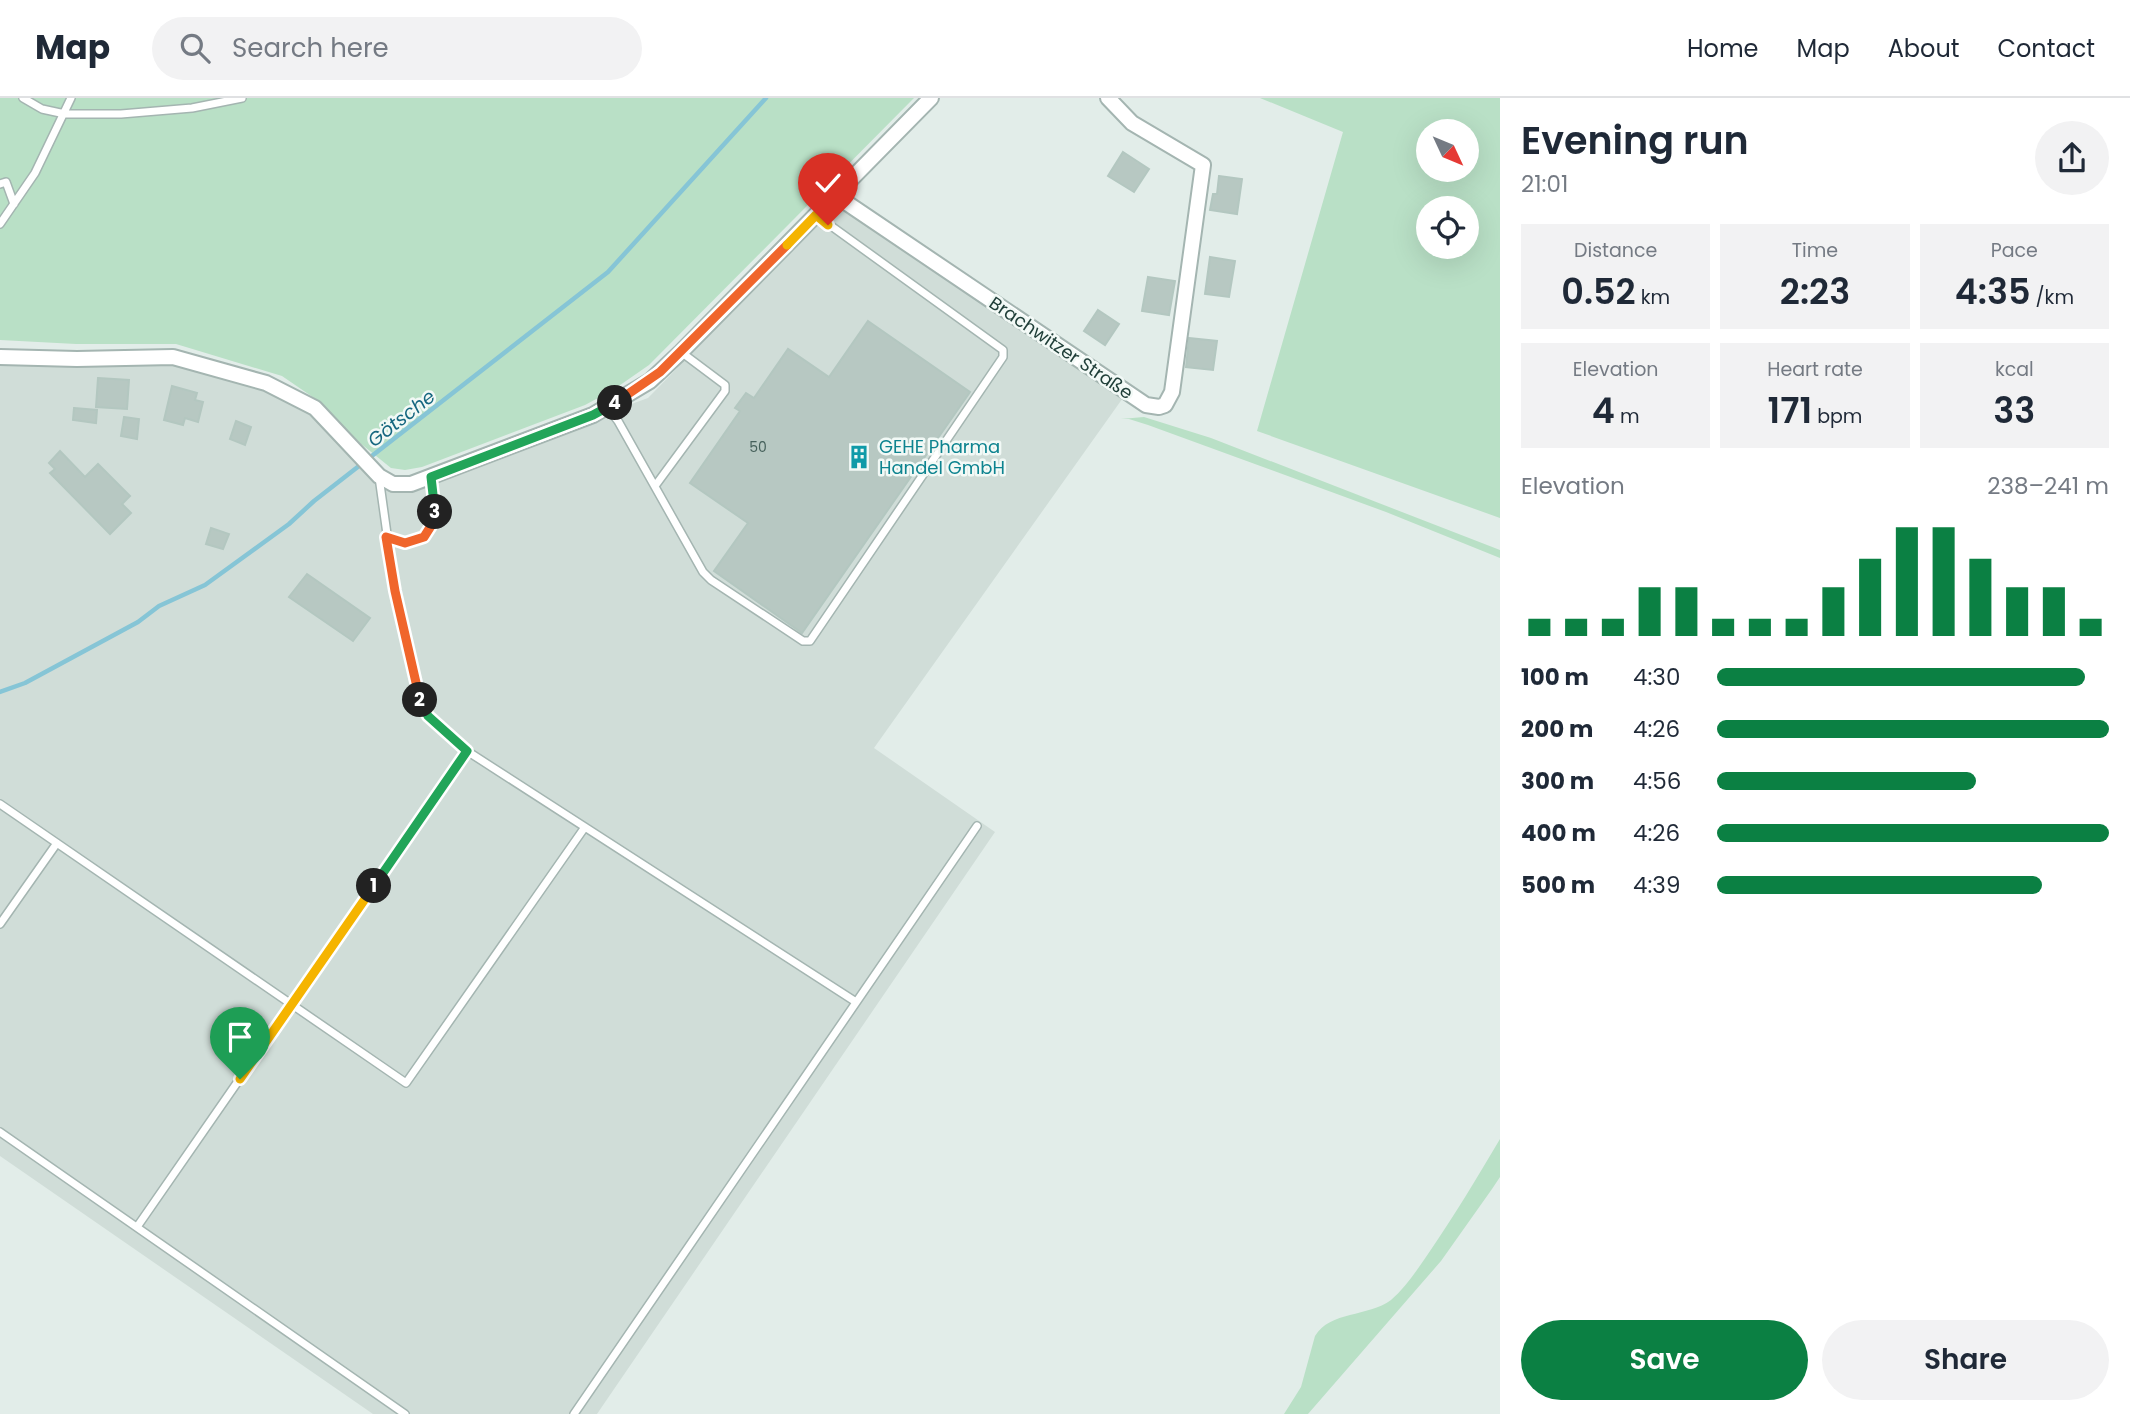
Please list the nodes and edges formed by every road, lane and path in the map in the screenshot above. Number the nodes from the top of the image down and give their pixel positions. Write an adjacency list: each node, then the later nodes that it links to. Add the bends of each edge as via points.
1 (23, 98): 6 (lane, via 42,109)
2 (71, 98): 6 (lane)
3 (242, 98): 6 (lane, via 192,108)
4 (931, 98): 8 (street)
5 (1108, 98): 8 (street, Brachwitzer Straße, via 1132,123 1203,165 1172,392 1165,405 1146,405)
6 (65, 114): 9 (lane)
7 (0, 184): 9 (lane, via 6,182)
8 (835, 195): 10 (street)
9 (14, 204): 11 (lane)
10 (816, 215): 12 (street); 17 (lane, via 1003,350 1003,356 810,641 803,641 703,572)
11 (0, 224)
12 (681, 352): 14 (street, via 650,381); 17 (lane, via 725,385 724,391)
13 (0, 357): 15 (street, via 173,357 266,383 315,408)
14 (608, 408): 16 (street); 17 (lane)
15 (379, 476): 16 (street, via 393,484); 18 (lane)
16 (431, 477): 18 (lane, via 436,518 424,537 405,543)
17 (655, 486)
18 (386, 537): 19 (lane, via 419,696 428,716)
19 (467, 751): 22 (lane); 26 (lane)
20 (0, 804): 23 (lane)
21 (977, 826): 25 (lane)
22 (585, 827): 25 (lane); 26 (lane, via 406,1083)
23 (57, 843): 24 (lane); 26 (lane)
24 (0, 924)
25 (856, 1002): 30 (lane)
26 (292, 1005): 28 (lane)
27 (0, 1132): 28 (lane)
28 (137, 1227): 29 (lane)
29 (405, 1414)
30 (574, 1414)

